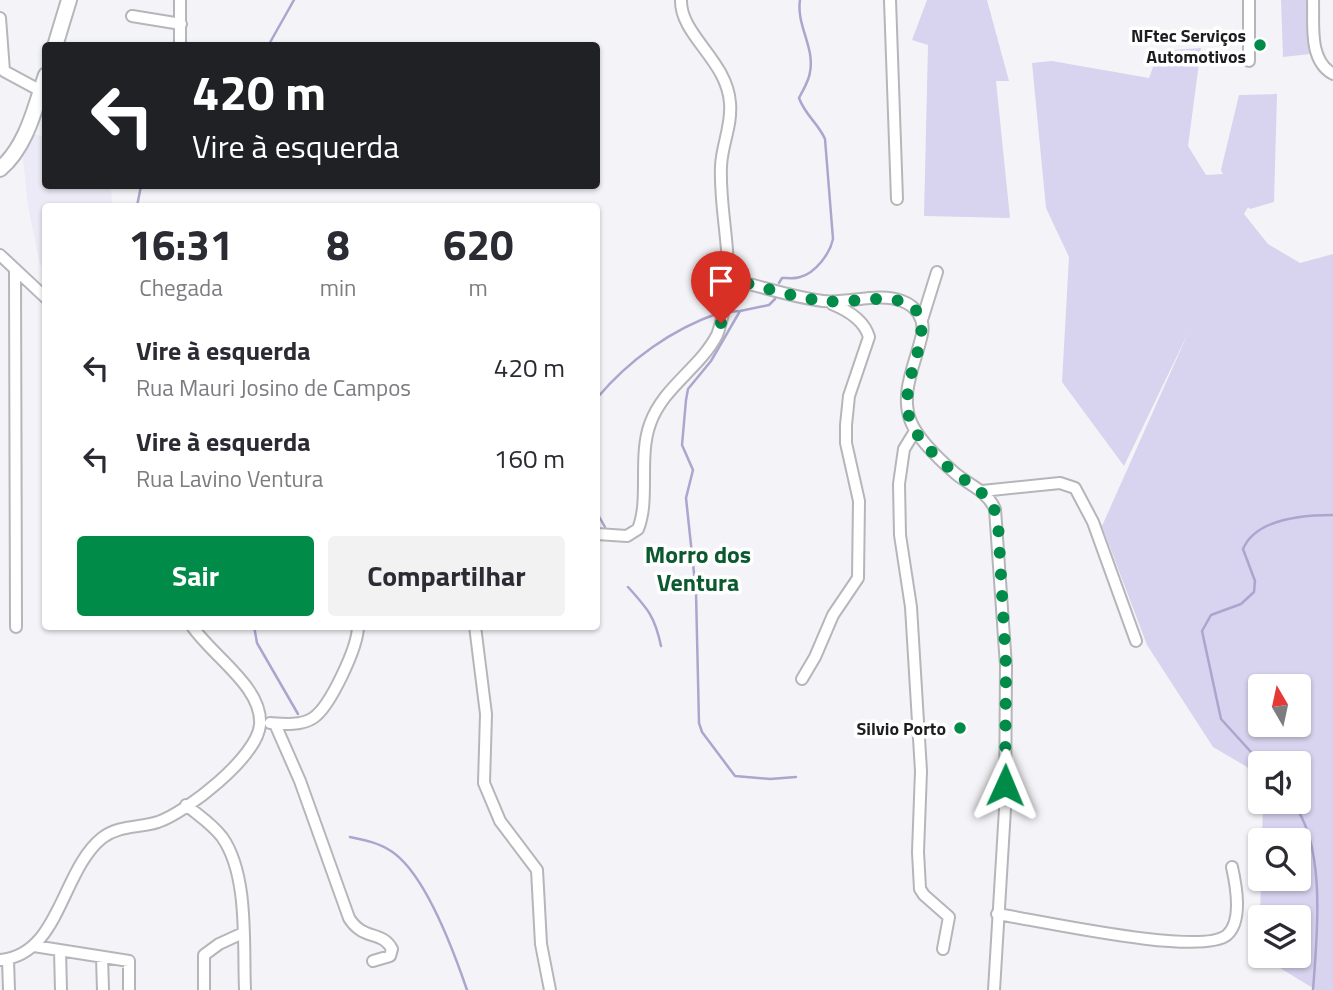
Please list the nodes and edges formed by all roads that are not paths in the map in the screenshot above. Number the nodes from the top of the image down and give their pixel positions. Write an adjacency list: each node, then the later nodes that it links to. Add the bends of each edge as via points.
1 (69, 0): 10 (main road)
2 (180, 0): 9 (street)
3 (681, 0): 21 (street, via 685,20 719,67 728,89 730,126 721,173)
4 (890, 0): 17 (street)
5 (1249, 0): 12 (street)
6 (1313, 0): 13 (street, via 1317,53)
7 (132, 16): 9 (street)
8 (0, 19): 15 (street, via 5,71)
9 (181, 24): 11 (street)
10 (56, 42)
11 (180, 42)
12 (1250, 61)
13 (1333, 74)
14 (42, 86): 15 (main road)
15 (40, 91): 16 (main road, via 16,153)
16 (0, 169)
17 (897, 199)
18 (0, 256): 19 (street)
19 (15, 271): 22 (street); 28 (street)
20 (937, 272): 24 (street)
21 (729, 279): 23 (street); 27 (street, via 716,335 663,399 649,426 638,529 626,536)
22 (42, 295)
23 (822, 301): 24 (street, via 899,300 915,309); 33 (street, via 850,313 869,337 849,396 846,425 859,501 859,568 854,589 833,615)
24 (922, 320): 25 (street, via 906,402)
25 (915, 431): 26 (street, via 950,468); 41 (street, via 904,449 900,535 911,607 921,771 920,889 949,918)
26 (982, 491): 32 (street, via 1060,483 1077,490); 38 (street, via 998,522 1006,666 1005,809)
27 (600, 534)
28 (16, 628)
29 (195, 630): 34 (street, via 250,690)
30 (357, 630): 35 (street, via 353,653 321,710 304,722)
31 (476, 630): 52 (street, via 486,707 484,783 500,821 537,870 541,944)
32 (1136, 641)
33 (802, 679)
34 (260, 723): 35 (street); 36 (street, via 256,739 232,772)
35 (275, 724): 45 (street, via 349,919 360,932 383,939 392,949 390,956)
36 (186, 805): 39 (street, via 217,831 229,850 240,891); 40 (street, via 157,822 114,831 96,844)
37 (1232, 867): 38 (street, via 1236,911 1230,932 1209,942 1160,942)
38 (998, 915): 53 (street)
39 (243, 933): 50 (street, via 204,955); 51 (street)
40 (34, 946): 42 (street); 44 (street)
41 (943, 949)
42 (60, 950): 43 (street); 47 (street)
43 (102, 957): 48 (street); 49 (street, via 129,961)
44 (4, 960): 46 (street)
45 (373, 961)
46 (9, 990)
47 (61, 990)
48 (103, 990)
49 (129, 990)
50 (204, 990)
51 (245, 990)
52 (550, 990)
53 (994, 990)

